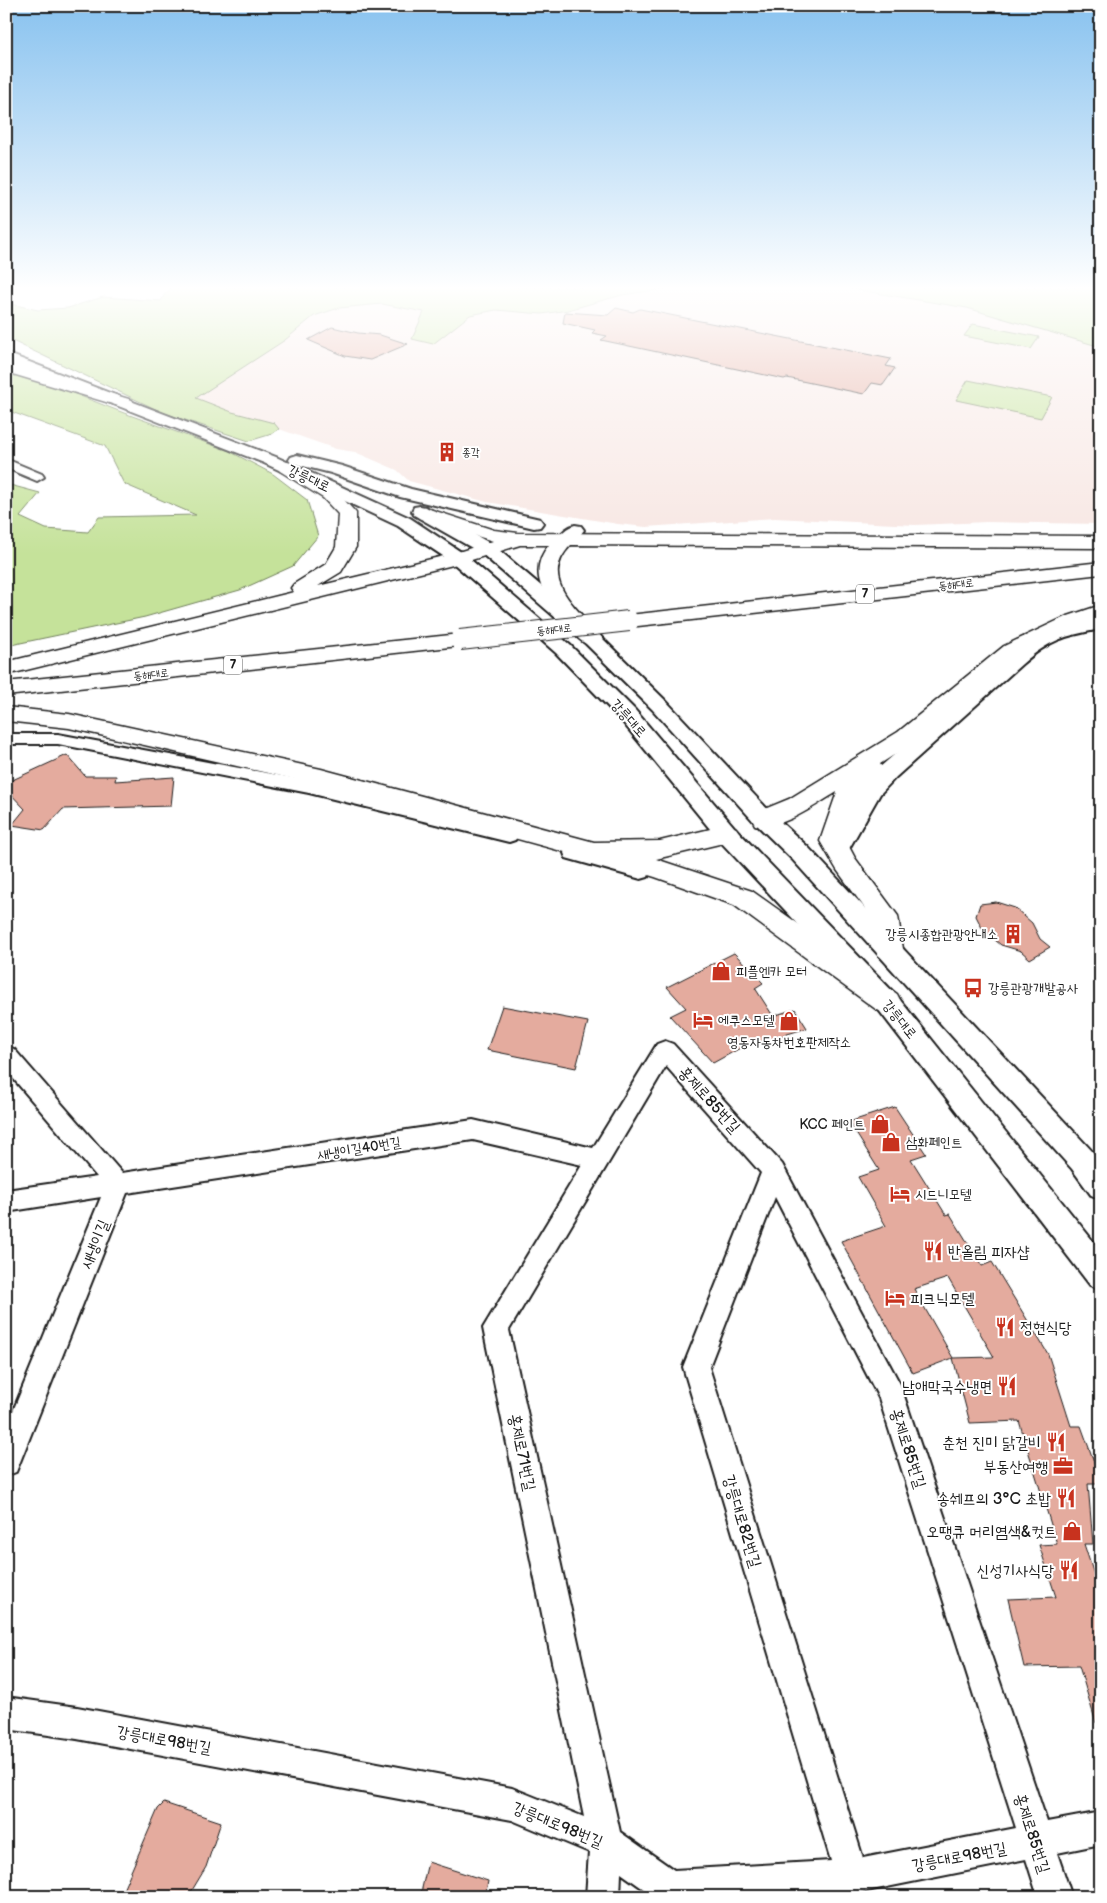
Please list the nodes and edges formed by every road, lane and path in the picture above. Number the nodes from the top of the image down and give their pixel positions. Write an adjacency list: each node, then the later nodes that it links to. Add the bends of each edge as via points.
1 (35, 376): 4 (main road)
2 (55, 376): 4 (street, 강릉대로)
3 (77, 376): 6 (street, 강릉대로)
4 (126, 403): 6 (street, 강릉대로)
5 (6, 463): 7 (street)
6 (291, 463): 8 (street, 강릉대로); 9 (street, via 336,469 406,493); 14 (street, 강릉대로, via 404,522); 16 (main road, via 347,513 346,548 334,568 308,585)
7 (37, 477)
8 (426, 514): 11 (main road, via 490,535); 13 (street, 강릉대로)
9 (534, 523): 11 (main road)
10 (570, 535): 11 (main road); 12 (main road); 19 (main road, via 552,554 548,567 550,581 561,606)
11 (519, 539): 13 (main road)
12 (1101, 542)
13 (487, 549): 14 (main road); 19 (street, 강릉대로)
14 (458, 558): 16 (main road); 28 (street, 강릉대로, via 570,655 628,715)
15 (1101, 568): 23 (main road, 동해대로 / 7, bridge)
16 (261, 607): 22 (main road)
17 (1101, 611): 21 (main road, via 1072,621)
18 (1101, 623): 20 (street, via 1060,631)
19 (591, 638): 27 (street, 강릉대로, via 659,705)
20 (1044, 640): 21 (street); 29 (street, via 1015,660 888,772 872,790)
21 (1012, 651): 25 (main road)
22 (6, 670)
23 (6, 689)
24 (6, 714): 30 (main road, via 69,721 311,775)
25 (906, 737): 27 (main road, via 798,805); 29 (main road, via 850,790 833,841)
26 (6, 739): 31 (street, via 58,739 309,787 548,846 670,881)
27 (764, 819): 28 (street); 32 (street, 강릉대로, via 800,853)
28 (727, 834): 30 (main road, via 660,850); 33 (street, 강릉대로)
29 (838, 848): 32 (main road, via 846,864 885,916)
30 (594, 851): 31 (main road)
31 (721, 890): 33 (main road, via 743,898)
32 (889, 950): 39 (street, 강릉대로, via 1082,1160)
33 (887, 1002): 41 (street, 강릉대로)
34 (665, 1050): 36 (street, 홍제로71번길); 37 (street, 홍제로85번길)
35 (6, 1055): 38 (street)
36 (598, 1159): 38 (street, 새냉이길40번길, via 473,1130); 46 (street, 홍제로71번길, via 496,1328)
37 (774, 1171): 45 (street, 홍제로85번길, via 891,1393); 47 (street, 강릉대로82번길, via 696,1367)
38 (118, 1185): 40 (street, 새냉이길40번길); 42 (street, 새냉이길)
39 (1101, 1186)
40 (6, 1201)
41 (1101, 1275)
42 (6, 1462)
43 (6, 1713): 46 (street, 강릉대로98번길, via 78,1723 512,1804)
44 (1101, 1828): 45 (street, 강릉대로98번길)
45 (1035, 1840): 47 (street, 강릉대로98번길); 49 (street, 홍제로85번길)
46 (606, 1842): 47 (street, 강릉대로98번길, via 670,1886); 48 (street, 홍제로71번길)
47 (852, 1877)
48 (603, 1897)
49 (1054, 1897)

